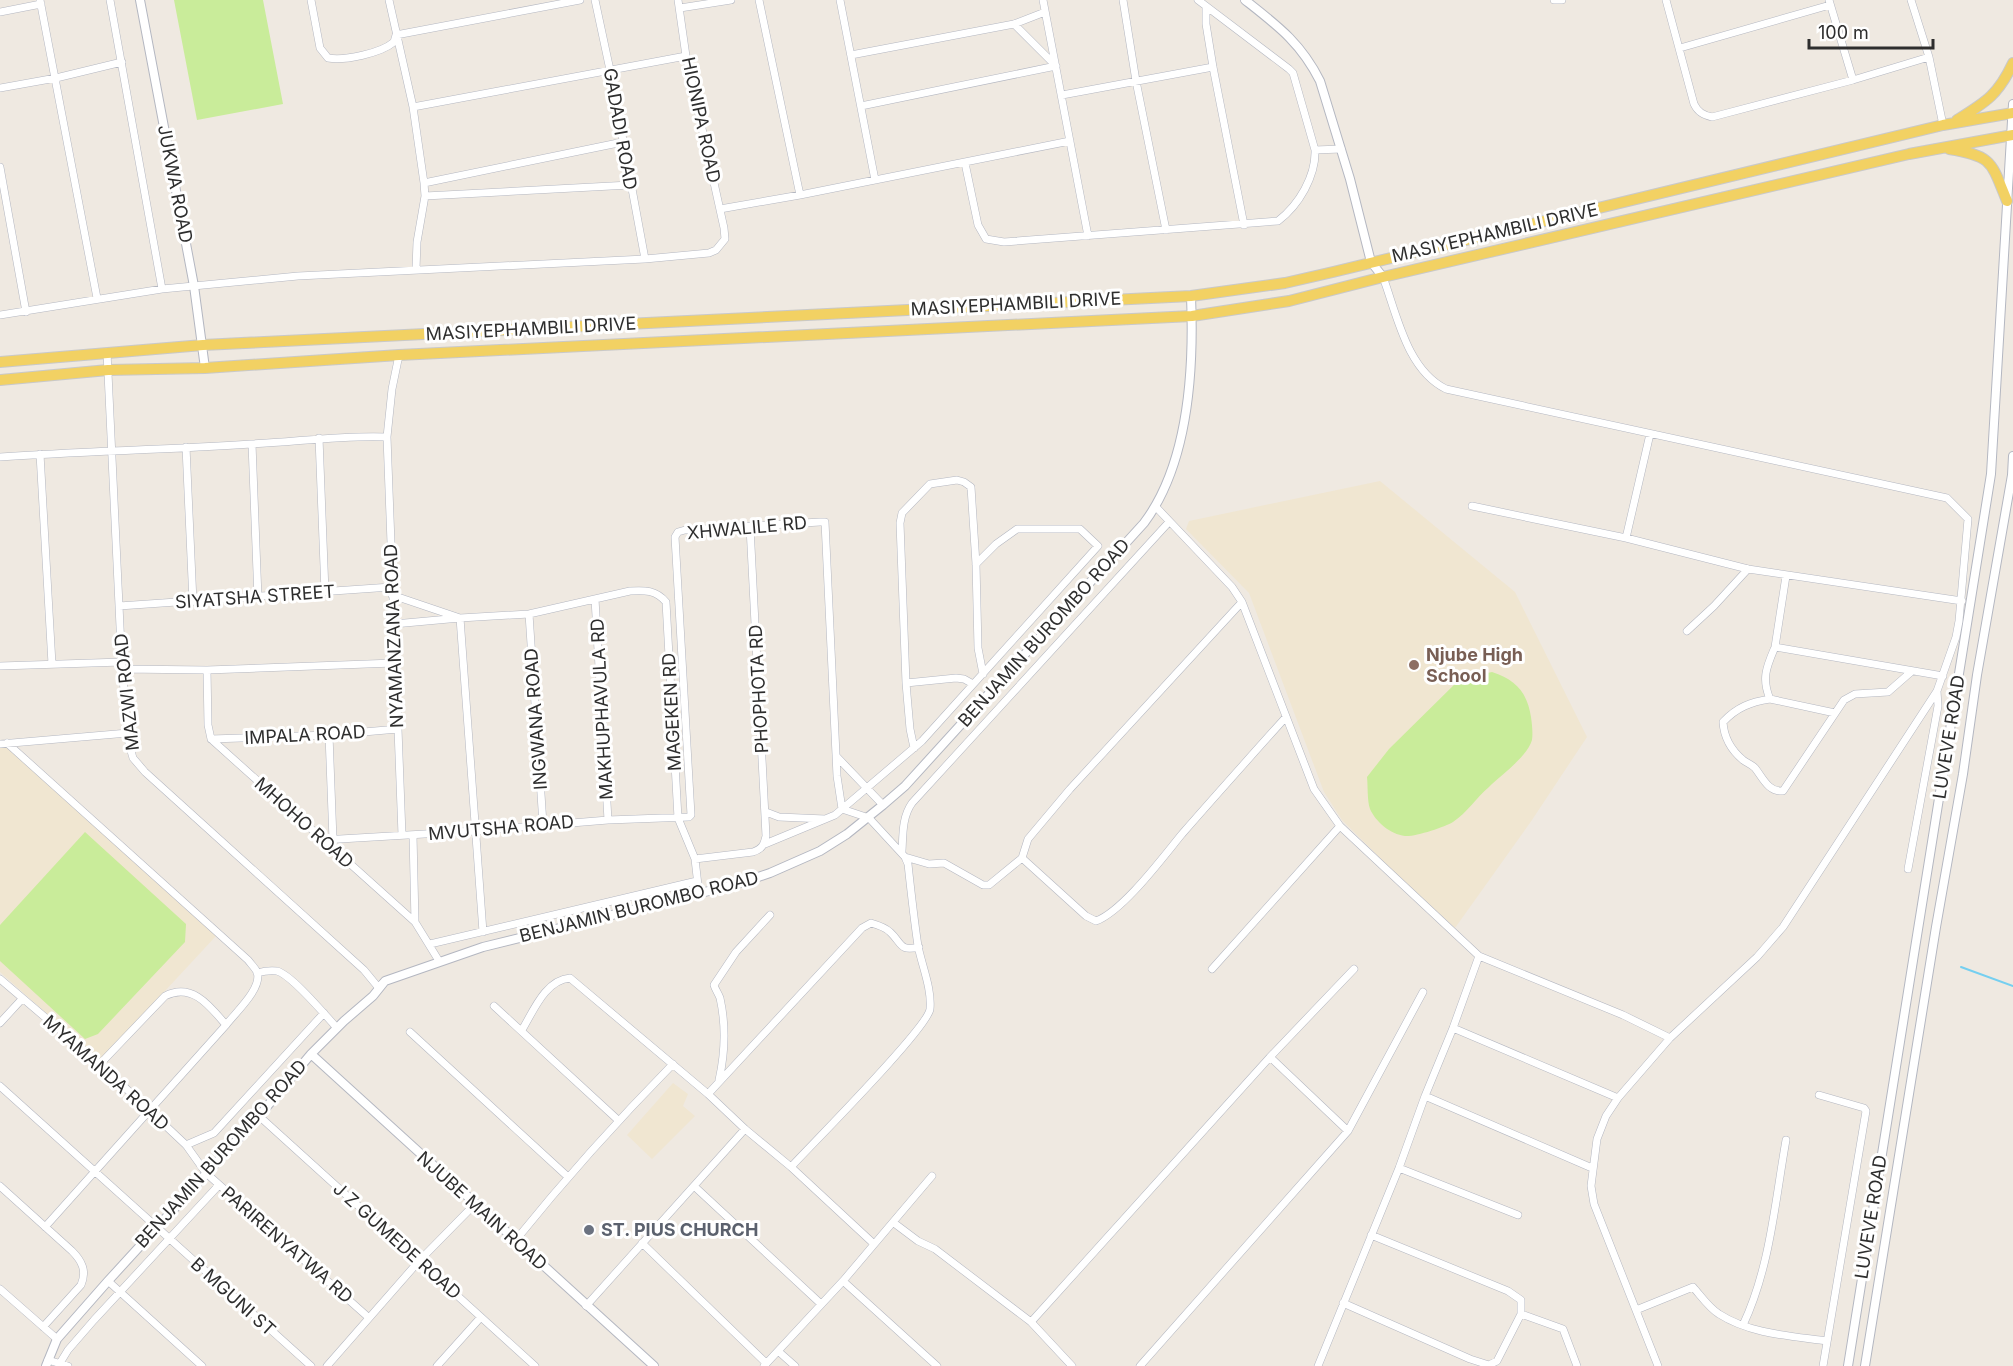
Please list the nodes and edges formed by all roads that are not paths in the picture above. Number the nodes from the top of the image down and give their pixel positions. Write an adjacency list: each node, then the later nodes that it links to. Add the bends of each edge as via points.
1 (110, 0): 31 (street)
2 (140, 0): 68 (street, JUKWA ROAD)
3 (311, 0): 26 (street, via 320,48 328,58 383,50 394,42)
4 (389, 0): 26 (street)
5 (580, 0): 26 (street)
6 (595, 0): 35 (street, GADADI ROAD)
7 (678, 0): 22 (street, HIONIPA ROAD)
8 (731, 0): 22 (street)
9 (759, 0): 57 (street)
10 (840, 0): 28 (street)
11 (1043, 0): 24 (street)
12 (1123, 0): 38 (street)
13 (1198, 0): 21 (street)
14 (1245, 0): 50 (street, via 1289,35 1314,68)
15 (1554, 0): 16 (street)
16 (1562, 0)
17 (1666, 0): 27 (street)
18 (1911, 0): 30 (street)
19 (41, 2): 23 (street); 36 (street)
20 (1829, 2): 27 (street); 37 (street)
21 (1206, 7): 34 (street); 51 (street, via 1293,73)
22 (680, 8): 29 (street, HIONIPA ROAD)
23 (0, 12)
24 (1045, 12): 25 (street); 33 (street)
25 (1014, 24): 28 (street); 33 (street)
26 (396, 35): 43 (street)
27 (1680, 48): 37 (street, via 1694,104 1701,114 1712,117)
28 (851, 55): 42 (street)
29 (686, 56): 35 (street); 60 (street, HIONIPA ROAD)
30 (1929, 57): 37 (street); 45 (street)
31 (122, 62): 36 (street); 69 (street)
32 (2013, 63): 45 (main road, via 1997,91)
33 (1056, 66): 40 (street); 42 (street)
34 (1213, 67): 38 (street); 61 (street)
35 (610, 70): 43 (street); 48 (street, GADADI ROAD)
36 (56, 78): 39 (street); 71 (street)
37 (1853, 80)
38 (1136, 81): 40 (street); 62 (street)
39 (0, 87)
40 (1062, 95): 47 (street)
41 (2013, 104): 44 (street, LUVEVE ROAD)
42 (861, 106): 54 (street)
43 (412, 107): 55 (street)
44 (2013, 113): 45 (main road, MASIYEPHAMBILI DRIVE); 46 (street, LUVEVE ROAD)
45 (1947, 124): 65 (main road, MASIYEPHAMBILI DRIVE)
46 (2012, 135): 49 (main road, MASIYEPHAMBILI DRIVE); 59 (street, LUVEVE ROAD)
47 (1070, 141): 52 (street); 63 (street)
48 (623, 142): 55 (street); 56 (street, GADADI ROAD)
49 (1942, 148): 59 (main road, via 1969,152 1989,162); 67 (main road, MASIYEPHAMBILI DRIVE)
50 (1341, 149): 51 (street); 65 (street)
51 (1315, 150): 61 (street, via 1316,162 1306,186 1287,215 1278,221)
52 (965, 163): 54 (street); 63 (street, via 978,225 986,239 1004,242)
53 (0, 167): 72 (street)
54 (875, 180): 57 (street)
55 (424, 183): 58 (street)
56 (630, 185): 58 (street); 64 (street, GADADI ROAD)
57 (800, 195): 60 (street)
58 (425, 196): 66 (street)
59 (2007, 201): 252 (street, LUVEVE ROAD, via 1991,474)
60 (720, 208): 64 (street, HIONIPA ROAD, via 725,239 716,250 709,254)
61 (1244, 225): 62 (street)
62 (1166, 230): 63 (street)
63 (1088, 236)
64 (645, 259): 66 (street)
65 (1371, 262): 67 (street); 70 (main road, MASIYEPHAMBILI DRIVE, via 1285,283)
66 (416, 269): 68 (street)
67 (1383, 277): 74 (main road, MASIYEPHAMBILI DRIVE, via 1289,301); 82 (street, via 1411,352 1435,384)
68 (194, 286): 69 (street); 75 (street, JUKWA ROAD)
69 (162, 289): 71 (street)
70 (1191, 296): 74 (street, BENJAMIN BUROMBO ROAD); 75 (main road, MASIYEPHAMBILI DRIVE)
71 (97, 298): 72 (street)
72 (26, 312): 73 (street)
73 (0, 315)
74 (1192, 316): 77 (main road, MASIYEPHAMBILI DRIVE); 93 (street, BENJAMIN BUROMBO ROAD, via 1184,419 1175,459)
75 (203, 345): 76 (main road, MASIYEPHAMBILI DRIVE); 79 (street, JUKWA ROAD)
76 (107, 352): 78 (main road, MASIYEPHAMBILI DRIVE); 80 (street, MAZWI ROAD)
77 (399, 355): 79 (main road, MASIYEPHAMBILI DRIVE); 83 (street, NYAMANZANA ROAD)
78 (0, 362)
79 (205, 369): 80 (main road, MASIYEPHAMBILI DRIVE)
80 (108, 370): 81 (main road, MASIYEPHAMBILI DRIVE); 87 (street, MAZWI ROAD)
81 (0, 380)
82 (1650, 434): 96 (street); 104 (street, via 1947,498 1968,519)
83 (387, 437): 84 (street); 100 (street, NYAMANZANA ROAD)
84 (319, 438): 85 (street); 101 (street)
85 (252, 444): 86 (street); 102 (street)
86 (186, 447): 87 (street); 105 (street)
87 (112, 451): 88 (street); 107 (street, MAZWI ROAD)
88 (40, 454): 90 (street); 114 (street)
89 (2013, 456): 91 (street, LUVEVE ROAD)
90 (0, 457)
91 (2013, 475): 253 (street, LUVEVE ROAD)
92 (1472, 506): 96 (street)
93 (1156, 507): 94 (street); 135 (street, BENJAMIN BUROMBO ROAD, via 905,786)
94 (1169, 522): 106 (street); 150 (street, via 912,803 904,819)
95 (750, 527): 133 (street, XHWALILE RD, via 825,522); 137 (street, PHOPHOTA RD); 138 (street, XHWALILE RD, via 685,530 675,537 691,815)
96 (1626, 538): 98 (street)
97 (976, 564): 119 (street, via 978,648); 119 (street, via 1017,529 1080,529 1098,546); 121 (street, via 971,488 957,480 930,484 900,519)
98 (1748, 568): 99 (street); 111 (street)
99 (1786, 576): 104 (street); 112 (street)
100 (391, 591): 101 (street, SIYATSHA STREET); 109 (street); 110 (street, NYAMANZANA ROAD)
101 (325, 592): 102 (street, SIYATSHA STREET)
102 (258, 598): 105 (street, SIYATSHA STREET)
103 (595, 599): 108 (street); 138 (street, MAGEKEN RD, via 647,590 666,602); 141 (street, MAKHUPHAVULA RD)
104 (1962, 601): 120 (street, via 1956,638)
105 (193, 602): 107 (street, SIYATSHA STREET)
106 (1242, 602): 126 (street); 151 (street, via 1070,789 1028,839)
107 (119, 606): 116 (street, MAZWI ROAD)
108 (529, 614): 109 (street); 142 (street, INGWANA ROAD)
109 (460, 618): 110 (street); 144 (street)
110 (393, 624): 113 (street, NYAMANZANA ROAD)
111 (1687, 631)
112 (1775, 647): 118 (street); 124 (street, via 1766,673)
113 (394, 663): 117 (street); 127 (street, NYAMANZANA ROAD)
114 (52, 664): 115 (street); 116 (street)
115 (0, 666)
116 (122, 666): 117 (street); 128 (street, MAZWI ROAD)
117 (207, 670): 130 (street)
118 (1912, 671): 120 (street); 125 (street, via 1888,692 1851,695)
119 (983, 674): 122 (street)
120 (1943, 676): 123 (street)
121 (906, 683): 122 (street, via 956,678); 132 (street)
122 (973, 684): 132 (street)
123 (1937, 691): 153 (street, via 1938,706); 178 (street, via 1783,927 1765,950)
124 (1770, 699): 125 (street); 125 (street, via 1751,702 1727,718 1723,728 1733,750 1778,792 1783,791 1809,755)
125 (1834, 713)
126 (1286, 717): 143 (street, via 1314,789); 151 (street, via 1105,918 1096,921 1086,916)
127 (398, 729): 129 (street, IMPALA ROAD); 145 (street, NYAMANZANA ROAD)
128 (128, 733): 131 (street); 167 (street, MAZWI ROAD, via 130,751 139,766 378,987)
129 (329, 735): 130 (street, IMPALA ROAD); 148 (street)
130 (211, 739): 147 (street, MHOHO ROAD)
131 (4, 743): 165 (street, via 249,960)
132 (914, 747): 134 (street)
133 (837, 757): 134 (street); 136 (street, XHWALILE RD)
134 (867, 788): 135 (street); 136 (street)
135 (883, 805): 139 (street, BENJAMIN BUROMBO ROAD)
136 (842, 808): 139 (street); 140 (street)
137 (766, 812): 140 (street, via 779,818); 149 (street, PHOPHOTA RD)
138 (678, 818): 141 (street, MVUTSHA ROAD); 152 (street, MAGEKEN RD)
139 (869, 818): 150 (street); 155 (street, BENJAMIN BUROMBO ROAD, via 797,862)
140 (829, 819): 149 (street)
141 (608, 820): 142 (street, MVUTSHA ROAD)
142 (543, 824): 144 (street, MVUTSHA ROAD)
143 (1340, 826): 161 (street); 163 (street)
144 (475, 831): 146 (street, MVUTSHA ROAD); 158 (street)
145 (402, 835): 146 (street, MVUTSHA ROAD); 148 (street, MVUTSHA ROAD)
146 (413, 835): 157 (street)
147 (323, 840): 148 (street, MVUTSHA ROAD); 157 (street, MHOHO ROAD)
148 (333, 840)
149 (762, 847): 152 (street, via 742,854)
150 (903, 854): 151 (street, via 929,864 944,863 983,885 989,885); 160 (street, via 908,864)
151 (1022, 858)
152 (695, 859): 154 (street, MAGEKEN RD)
153 (1908, 869)
154 (698, 880): 155 (street, MAGEKEN RD); 158 (street)
155 (699, 894): 162 (street, BENJAMIN BUROMBO ROAD)
156 (770, 915): 183 (street, via 725,965 714,985 723,1030 724,1055)
157 (415, 921): 159 (street, MHOHO ROAD)
158 (483, 932): 159 (street)
159 (430, 944): 162 (street, MHOHO ROAD)
160 (918, 947): 183 (street, via 906,949 880,926 871,923 862,928); 196 (street, via 930,1012 890,1062)
161 (1479, 956): 175 (street); 178 (street)
162 (440, 960): 167 (street, BENJAMIN BUROMBO ROAD)
163 (1212, 969)
164 (1354, 969): 180 (street)
165 (257, 973): 171 (street, via 283,974); 173 (street, via 255,991)
166 (0, 979): 169 (street, MYAMANDA ROAD)
167 (386, 981): 174 (street, BENJAMIN BUROMBO ROAD)
168 (1423, 992): 193 (street)
169 (22, 999): 172 (street); 181 (street, MYAMANDA ROAD)
170 (494, 1006): 176 (street)
171 (324, 1013): 174 (street); 195 (street, via 214,1133)
172 (0, 1023)
173 (226, 1025): 181 (street, via 191,992 174,991); 189 (street)
174 (337, 1028): 179 (street, BENJAMIN BUROMBO ROAD)
175 (1453, 1028): 187 (street); 188 (street)
176 (522, 1030): 182 (street, via 545,992 570,978); 191 (street)
177 (410, 1032): 201 (street)
178 (1670, 1038): 188 (street)
179 (311, 1054): 190 (street, BENJAMIN BUROMBO ROAD); 206 (street, NJUBE MAIN ROAD)
180 (1270, 1057): 193 (street); 228 (street)
181 (100, 1064): 189 (street, MYAMANDA ROAD)
182 (674, 1064): 185 (street); 191 (street)
183 (718, 1083): 185 (street)
184 (0, 1086): 199 (street, B MGUNI ST)
185 (708, 1094): 192 (street)
186 (1819, 1095): 232 (street, via 1866,1111)
187 (1425, 1096): 197 (street); 198 (street)
188 (1618, 1098): 198 (street, via 1601,1126)
189 (149, 1112): 195 (street, MYAMANDA ROAD); 199 (street)
190 (259, 1116): 200 (street, BENJAMIN BUROMBO ROAD); 216 (street, J Z GUMEDE ROAD)
191 (618, 1120): 201 (street)
192 (746, 1129): 196 (street); 205 (street)
193 (1348, 1131): 247 (street)
194 (1786, 1140): 229 (street, via 1761,1278)
195 (186, 1145): 200 (street, MYAMANDA ROAD)
196 (791, 1167): 215 (street)
197 (1399, 1168): 207 (street); 211 (street)
198 (1592, 1168): 224 (street, via 1594,1204)
199 (95, 1172): 209 (street); 210 (street, B MGUNI ST)
200 (206, 1173): 203 (street, PARIRENYATWA RD); 210 (street, BENJAMIN BUROMBO ROAD)
201 (567, 1176): 213 (street)
202 (932, 1176): 208 (street)
203 (219, 1185): 212 (street); 226 (street, PARIRENYATWA RD)
204 (0, 1186): 209 (street)
205 (694, 1186): 214 (street); 222 (street)
206 (475, 1204): 213 (street, NJUBE MAIN ROAD); 216 (street)
207 (1518, 1215)
208 (894, 1223): 215 (street); 228 (street)
209 (45, 1227): 230 (street, via 78,1257 84,1278)
210 (155, 1227): 212 (street, B MGUNI ST); 217 (street, BENJAMIN BUROMBO ROAD)
211 (1371, 1235): 221 (street); 225 (street, via 1508,1291 1521,1300)
212 (169, 1239): 220 (street); 239 (street, B MGUNI ST)
213 (514, 1240): 223 (street, NJUBE MAIN ROAD)
214 (642, 1243): 223 (street); 236 (street)
215 (874, 1244): 218 (street)
216 (419, 1261): 226 (street); 227 (street, J Z GUMEDE ROAD)
217 (108, 1281): 220 (street); 231 (street, BENJAMIN BUROMBO ROAD)
218 (843, 1281): 222 (street); 245 (street)
219 (0, 1289): 230 (street)
220 (120, 1292): 237 (street, via 68,1350); 238 (street)
221 (1343, 1303): 235 (street); 248 (street)
222 (821, 1304): 233 (street)
223 (586, 1306): 243 (street, NJUBE MAIN ROAD)
224 (1636, 1310): 229 (street, via 1693,1287 1716,1313); 250 (street)
225 (1521, 1314): 235 (street, via 1497,1361 1489,1365); 249 (street, via 1563,1329)
226 (368, 1317): 240 (street)
227 (482, 1317): 241 (street); 242 (street, J Z GUMEDE ROAD)
228 (1031, 1322): 246 (street)
229 (1743, 1325): 232 (street)
230 (43, 1327): 231 (street)
231 (57, 1339): 234 (street, BENJAMIN BUROMBO ROAD)
232 (1827, 1341): 251 (street)
233 (778, 1351): 236 (street); 244 (street)
234 (47, 1363): 237 (street)
235 (1468, 1363)
236 (765, 1364)
237 (64, 1365)
238 (202, 1366)
239 (311, 1366)
240 (327, 1366)
241 (437, 1366)
242 (535, 1366)
243 (654, 1366)
244 (795, 1366)
245 (937, 1366)
246 (1072, 1366)
247 (1140, 1366)
248 (1318, 1366)
249 (1577, 1366)
250 (1658, 1366)
251 (1823, 1366)
252 (1848, 1366)
253 (1865, 1366)

